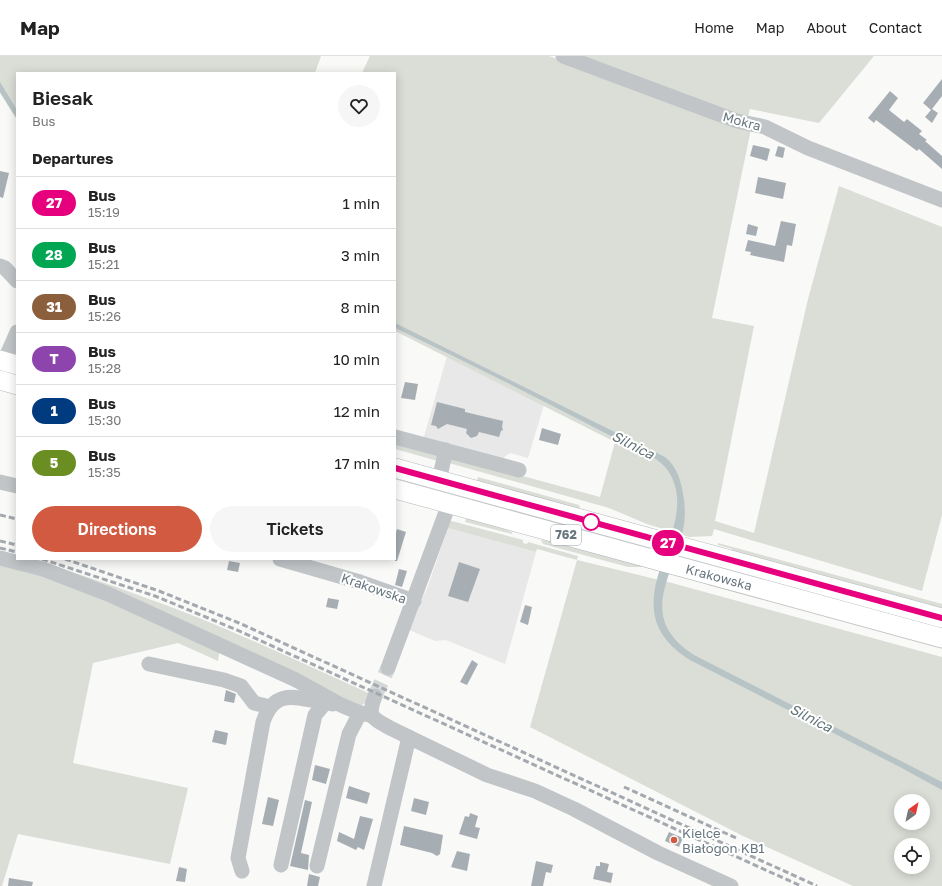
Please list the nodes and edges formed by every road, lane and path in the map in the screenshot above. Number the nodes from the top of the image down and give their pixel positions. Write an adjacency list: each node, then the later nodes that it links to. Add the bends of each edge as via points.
1 (563, 56): 2 (street, Mokra, via 737,121 766,127 808,148)
2 (942, 200)
3 (0, 266): 4 (street)
4 (16, 280)
5 (16, 335): 6 (street)
6 (5, 365)
7 (0, 380): 8 (main road)
8 (16, 385)
9 (396, 437): 10 (street)
10 (446, 450): 12 (street); 13 (street)
11 (396, 468): 13 (main road, Krakowska / 762)
12 (519, 470)
13 (439, 480): 21 (main road, Krakowska / 762)
14 (0, 482): 15 (street)
15 (16, 486)
16 (396, 489): 17 (main road, Krakowska / 762)
17 (449, 504): 20 (street, Krakowska); 22 (main road, Krakowska / 762)
18 (0, 558): 27 (street, via 50,571 108,594 290,677)
19 (283, 560): 20 (street, Krakowska)
20 (414, 601): 24 (street)
21 (942, 618)
22 (942, 638)
23 (149, 664): 28 (street, via 241,686 254,703)
24 (388, 668)
25 (375, 696): 29 (street)
26 (325, 704): 27 (street); 28 (street, via 288,697 274,702); 31 (street, via 315,715)
27 (341, 705): 29 (street)
28 (270, 707): 33 (street, via 263,722 238,858)
29 (366, 714): 30 (street); 32 (street, via 349,734)
30 (409, 737): 34 (street); 35 (street, via 487,775 535,791 574,809 658,853)
31 (281, 865)
32 (317, 866)
33 (242, 871)
34 (374, 886)
35 (730, 886)

